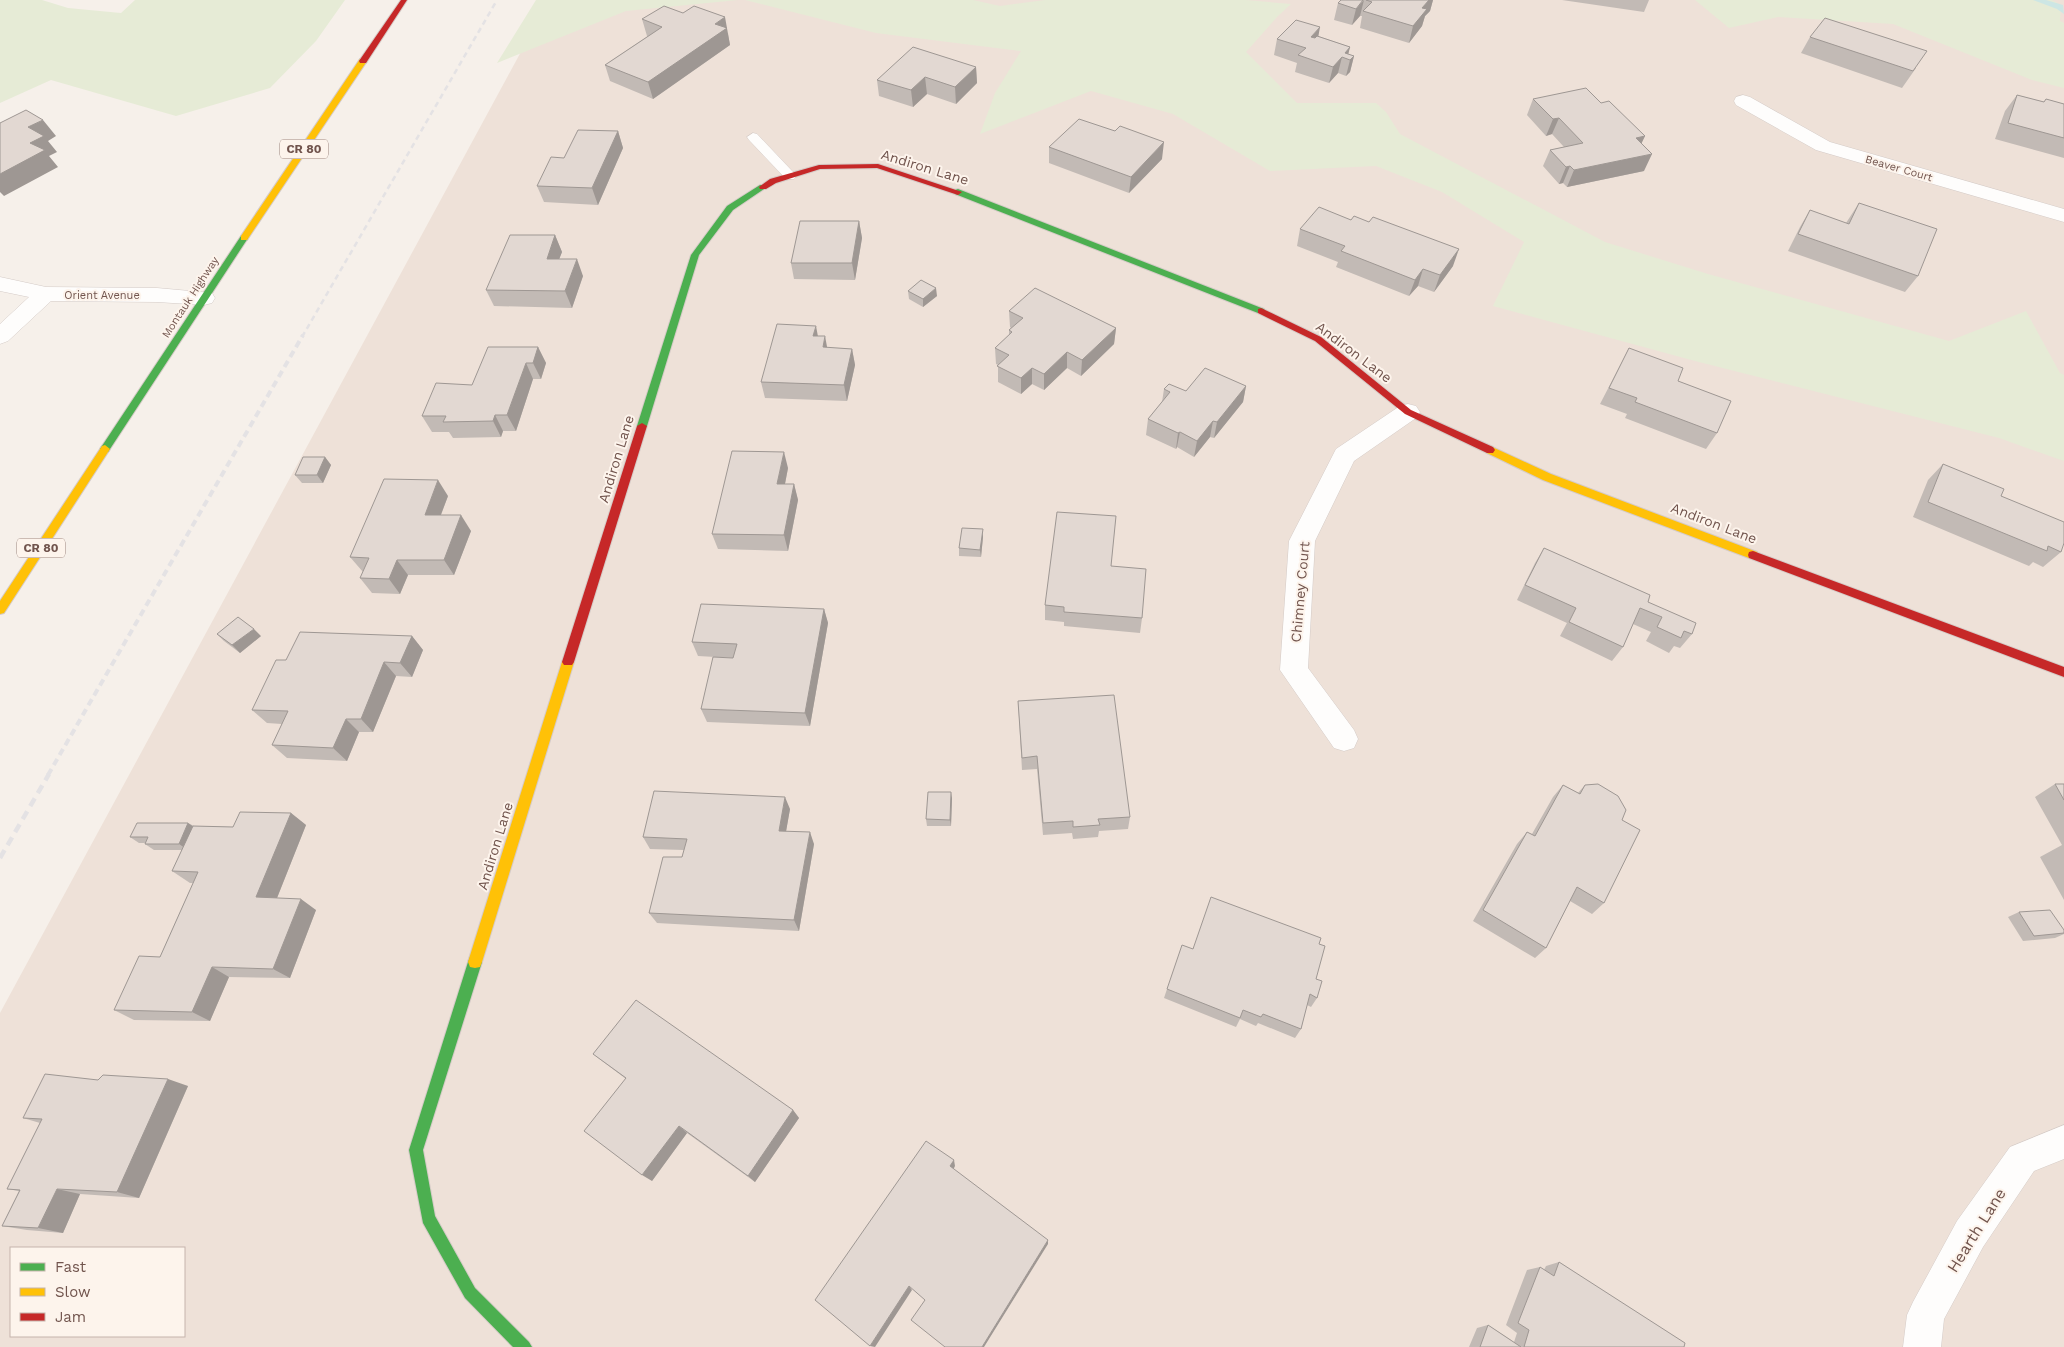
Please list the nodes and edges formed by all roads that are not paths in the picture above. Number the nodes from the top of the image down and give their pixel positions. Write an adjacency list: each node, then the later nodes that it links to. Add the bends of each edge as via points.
1 (404, 0): 8 (street, Montauk Highway / CR 80)
2 (1743, 100): 5 (street, Beaver Court, via 1823,146)
3 (752, 137): 4 (lane)
4 (790, 176): 10 (street, Andiron Lane, via 819,167 878,166 941,185 1261,312 1318,340); 15 (street, Andiron Lane, via 773,181 730,208 695,255 416,1150 428,1218 470,1293)
5 (2064, 216)
6 (0, 284): 7 (street, Orient Avenue)
7 (46, 294): 8 (street, Orient Avenue); 9 (street)
8 (204, 298): 11 (street, Montauk Highway / CR 80)
9 (0, 336)
10 (1408, 412): 12 (street, Andiron Lane, via 1547,476); 13 (street, Chimney Court, via 1345,455 1302,541 1294,670)
11 (0, 610)
12 (2064, 672)
13 (1344, 739)
14 (2064, 1142): 16 (street, Hearth Lane, via 2022,1159 1970,1234 1926,1315)
15 (524, 1347)
16 (1922, 1347)

